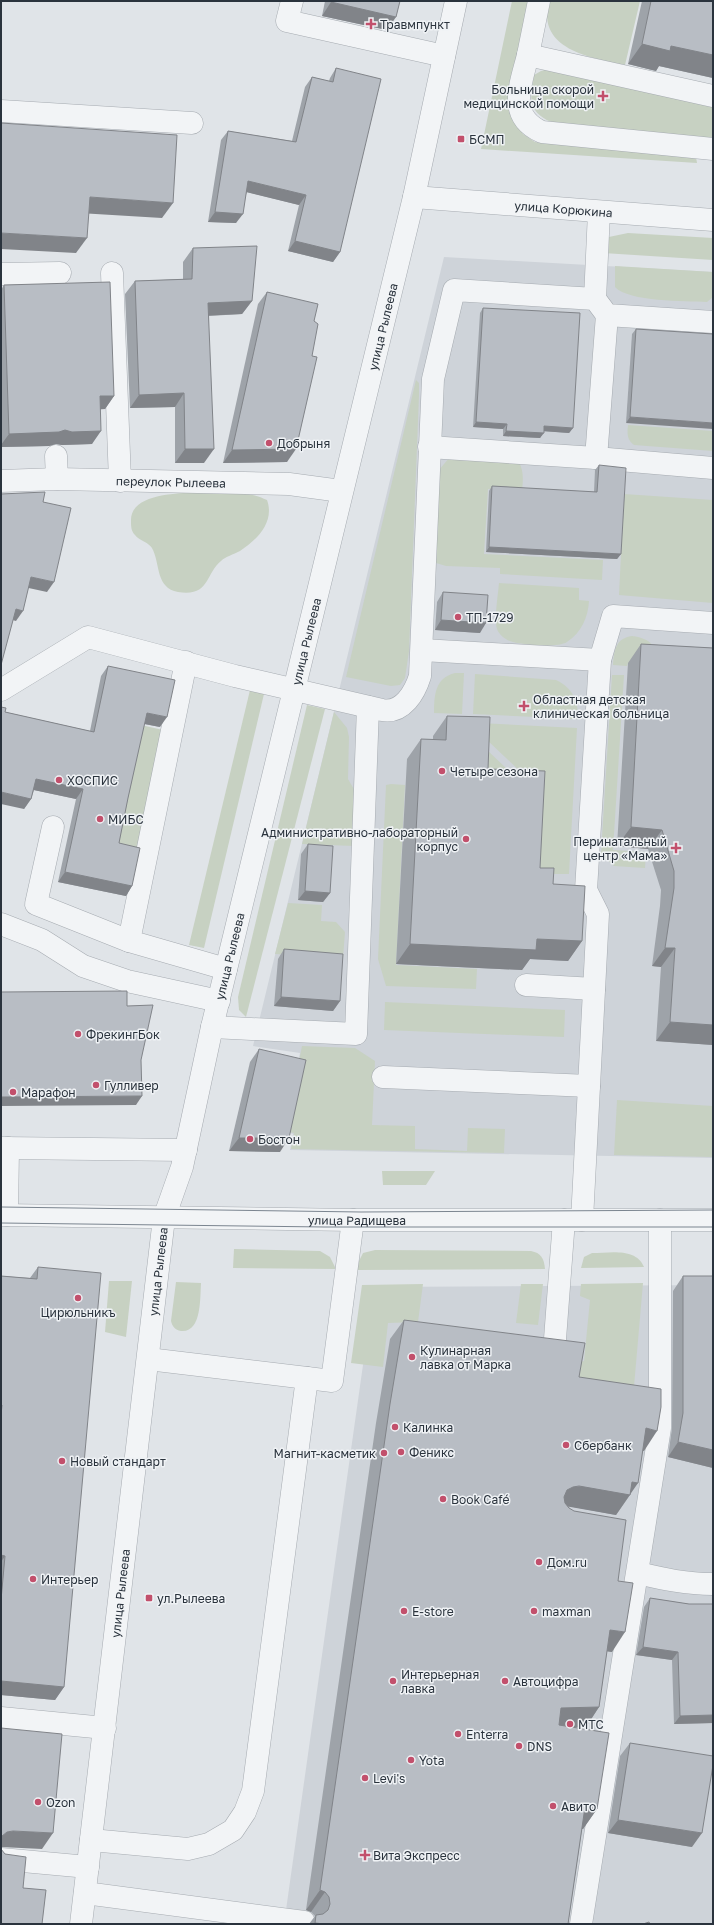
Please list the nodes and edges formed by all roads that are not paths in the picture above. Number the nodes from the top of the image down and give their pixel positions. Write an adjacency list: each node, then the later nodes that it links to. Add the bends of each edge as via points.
1 (292, 1): 5 (street, via 287,21)
2 (456, 1): 5 (street, улица Рылеева)
3 (540, 1): 4 (street)
4 (528, 55): 6 (street); 9 (street, via 519,109 531,127 542,132)
5 (444, 56): 10 (street, улица Рылеева)
6 (713, 96)
7 (1, 111): 8 (street)
8 (192, 123)
9 (713, 149)
10 (414, 196): 11 (street, улица Корюкина); 25 (street, улица Рылеева)
11 (599, 212): 12 (street, улица Корюкина); 16 (street)
12 (713, 220)
13 (60, 273): 15 (street)
14 (112, 273): 24 (street)
15 (1, 274)
16 (601, 307): 17 (street); 18 (street, via 454,290 433,379); 20 (street)
17 (713, 322)
18 (430, 447): 20 (street); 27 (street)
19 (56, 456): 22 (street)
20 (596, 458): 21 (street)
21 (713, 468)
22 (57, 479): 23 (street, переулок Рылеева); 24 (street, переулок Рылеева)
23 (1, 481)
24 (120, 481): 25 (street, переулок Рылеева, via 289,484)
25 (341, 491): 31 (street, улица Рылеева)
26 (713, 623): 28 (street, via 613,616)
27 (422, 650): 28 (street); 32 (street, via 420,676 416,689 408,700 387,711)
28 (600, 660): 38 (street, via 586,890 598,914)
29 (186, 662): 30 (street, via 88,637); 31 (street); 35 (street)
30 (1, 690)
31 (293, 690): 32 (street); 36 (street, улица Рылеева)
32 (368, 707): 40 (street, via 356,1034)
33 (53, 827): 35 (street, via 36,904)
34 (1, 924): 39 (street, via 42,940 83,966 127,981)
35 (129, 940): 36 (street)
36 (226, 968): 39 (street, улица Рылеева)
37 (526, 985): 38 (street)
38 (594, 989): 42 (street)
39 (219, 1001): 40 (street, улица Рылеева)
40 (212, 1027): 44 (street, улица Рылеева)
41 (383, 1077): 42 (street)
42 (589, 1086): 48 (street)
43 (5, 1148): 44 (street); 45 (street)
44 (186, 1150): 46 (street, улица Рылеева)
45 (4, 1215): 46 (street, улица Радищева)
46 (164, 1218): 47 (street, улица Радищева); 52 (street, улица Рылеева)
47 (353, 1220): 48 (street, улица Радищева); 53 (street, via 332,1381)
48 (573, 1220): 49 (street, улица Радищева); 51 (street)
49 (660, 1220): 50 (street, улица Радищева); 55 (street, via 660,1428)
50 (713, 1220)
51 (555, 1340)
52 (148, 1359): 53 (street); 59 (street, улица Рылеева)
53 (307, 1378): 60 (street, via 253,1791 245,1812 232,1830 209,1844 188,1849)
54 (622, 1528): 55 (street)
55 (644, 1532): 56 (street)
56 (638, 1573): 57 (street, via 674,1582); 68 (street)
57 (713, 1584)
58 (1, 1718): 59 (street)
59 (105, 1728): 60 (street, улица Рылеева)
60 (92, 1840): 62 (street, улица Рылеева)
61 (1, 1859): 62 (street)
62 (88, 1867): 63 (street, улица Рылеева)
63 (85, 1893): 64 (street); 67 (street, улица Рылеева)
64 (223, 1917): 65 (street)
65 (282, 1921): 66 (street)
66 (304, 1922)
67 (81, 1924)
68 (581, 1924)

